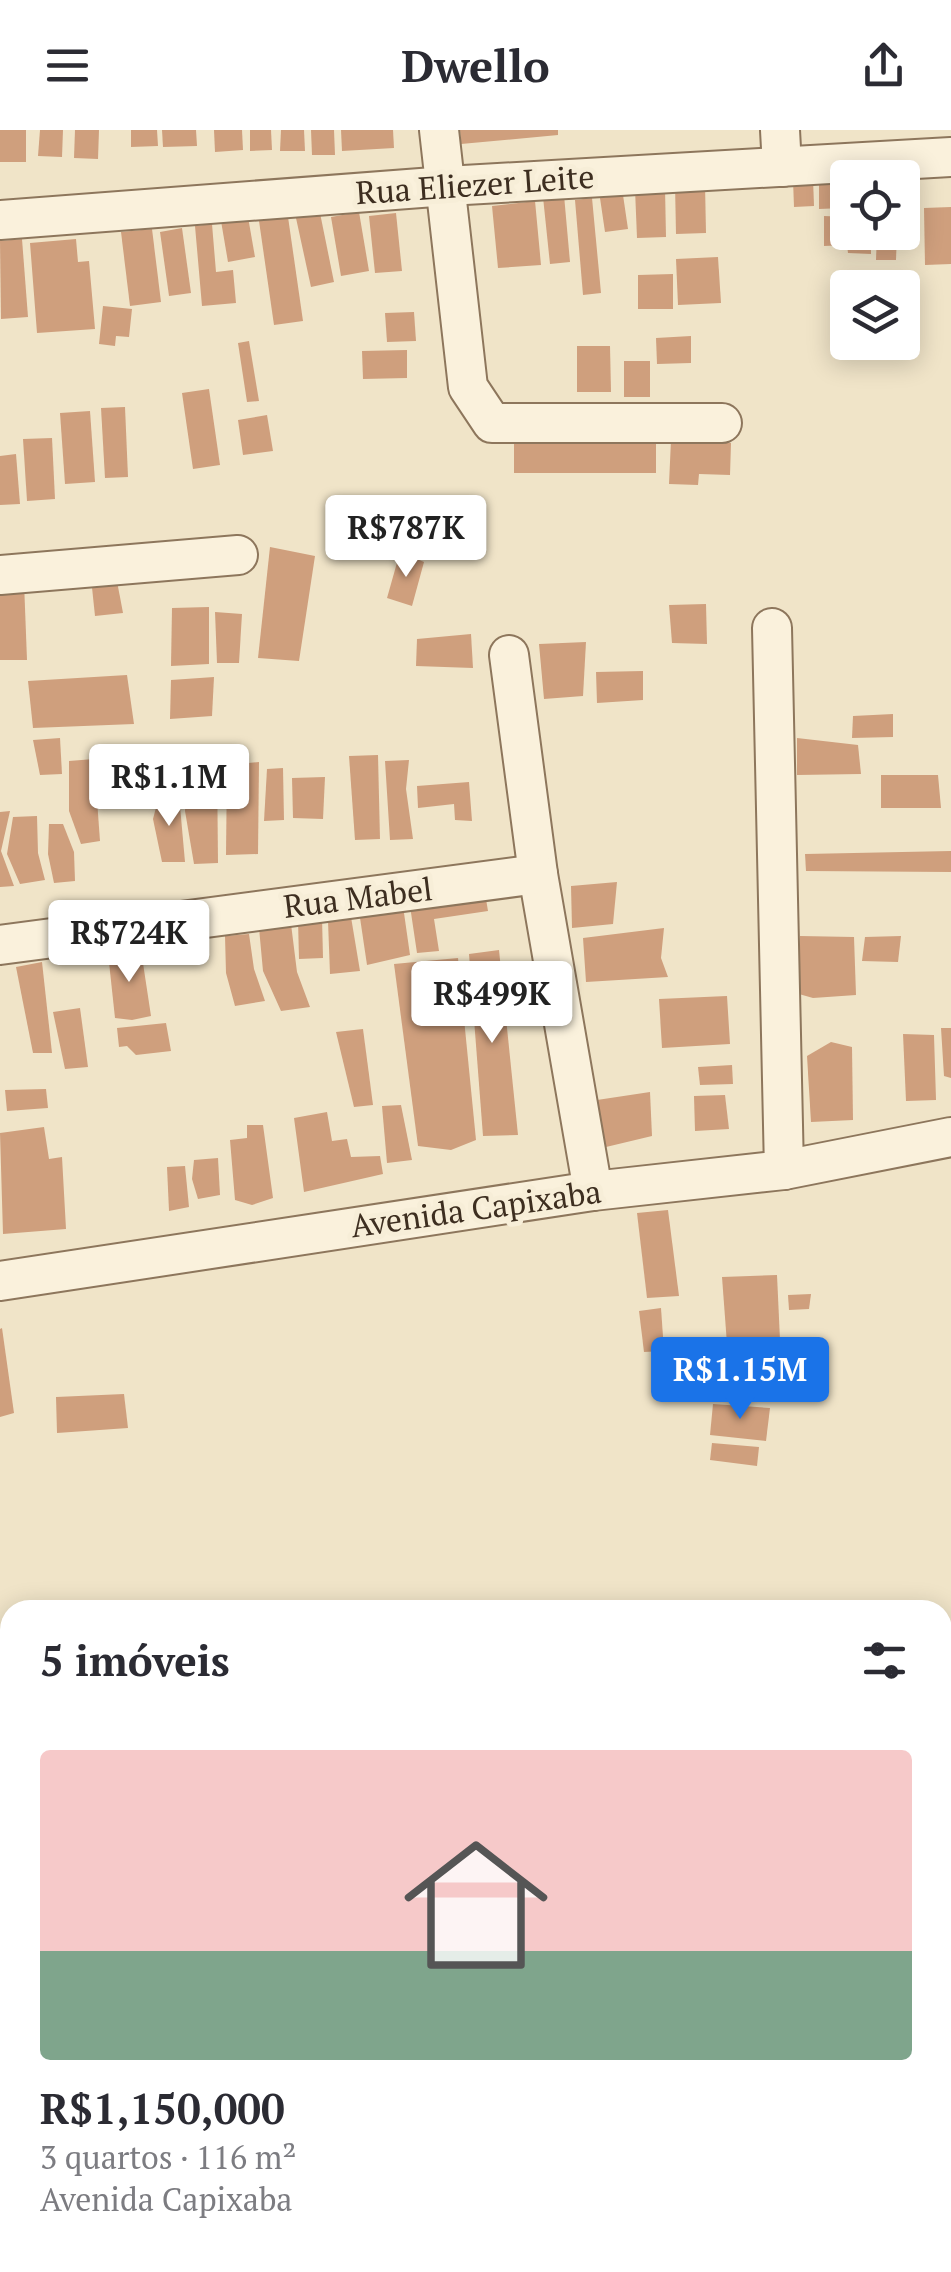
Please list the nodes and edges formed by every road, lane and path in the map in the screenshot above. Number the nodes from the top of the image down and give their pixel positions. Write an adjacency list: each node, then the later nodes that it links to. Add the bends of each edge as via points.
1 (438, 130): 4 (street)
2 (781, 148): 3 (street, Rua Eliezer Leite); 4 (street, Rua Eliezer Leite)
3 (951, 157)
4 (447, 186): 5 (street, Rua Eliezer Leite); 6 (street, via 468,387 492,423)
5 (0, 220)
6 (722, 423)
7 (238, 555): 8 (street)
8 (0, 575)
9 (772, 628): 14 (street)
10 (509, 655): 11 (street)
11 (538, 874): 12 (street, Rua Mabel); 15 (street)
12 (0, 945)
13 (951, 1138): 14 (street, Avenida Capixaba)
14 (784, 1170): 15 (street, Avenida Capixaba)
15 (593, 1191): 16 (street, Avenida Capixaba)
16 (0, 1281)

